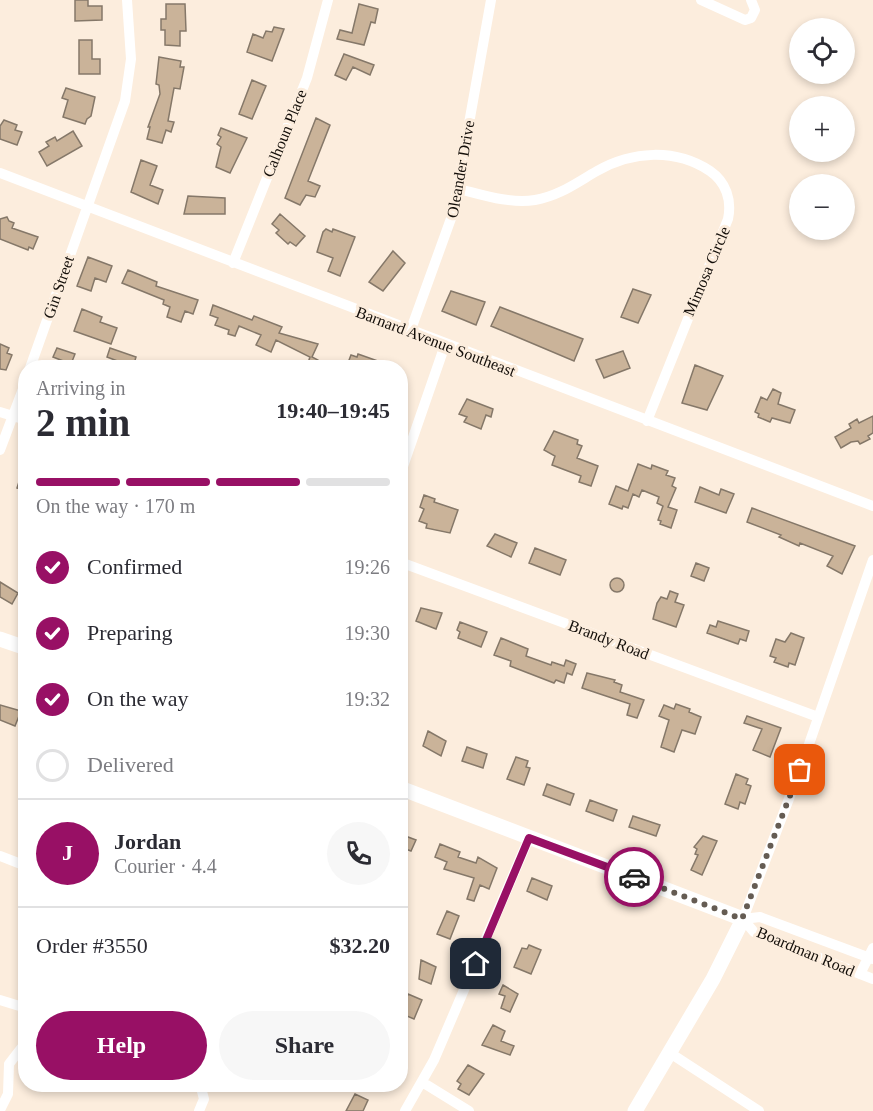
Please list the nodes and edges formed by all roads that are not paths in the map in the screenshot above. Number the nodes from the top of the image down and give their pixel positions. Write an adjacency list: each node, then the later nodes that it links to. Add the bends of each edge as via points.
1 (127, 0): 8 (street, Gin Street, via 129,87)
2 (328, 0): 9 (street, Calhoun Place, via 307,78)
3 (491, 0): 7 (street, Oleander Drive)
4 (701, 0): 5 (street, via 745,20 755,10)
5 (751, 0)
6 (0, 173): 8 (street, Barnard Avenue Southeast)
7 (459, 189): 10 (street, Oleander Drive, via 447,235); 17 (street, Mimosa Circle, via 496,198 533,200 565,191 620,160 652,155 675,157 716,175 729,204 728,219)
8 (86, 207): 9 (street, Barnard Avenue Southeast); 12 (street, Gin Street)
9 (233, 263): 10 (street, Barnard Avenue Southeast)
10 (410, 332): 11 (street, Barnard Avenue Southeast)
11 (445, 345): 17 (street, Barnard Avenue Southeast); 19 (street)
12 (33, 360)
13 (18, 403): 15 (street)
14 (0, 412): 15 (street)
15 (13, 416): 16 (street); 18 (street)
16 (18, 418)
17 (647, 421): 20 (street, Barnard Avenue Southeast)
18 (0, 450)
19 (408, 452)
20 (873, 506)
21 (873, 560): 25 (street)
22 (408, 565): 25 (street, Brandy Road)
23 (0, 639): 24 (street)
24 (18, 645)
25 (818, 717): 30 (street)
26 (408, 791): 27 (street, Boardman Road)
27 (529, 838): 30 (street, Boardman Road); 38 (street)
28 (0, 856): 29 (street)
29 (18, 863)
30 (742, 919): 31 (street, Boardman Road, via 760,917); 32 (street, Boardman Road, via 754,932); 37 (street)
31 (872, 954): 32 (street)
32 (860, 974): 33 (street, Boardman Road)
33 (873, 979)
34 (0, 1000): 35 (street)
35 (18, 1006)
36 (18, 1052): 40 (street, via 9,1064 8,1094)
37 (670, 1053): 44 (street); 45 (street)
38 (422, 1082): 42 (street); 43 (street)
39 (202, 1092): 41 (street)
40 (0, 1110)
41 (199, 1111)
42 (405, 1111)
43 (469, 1111)
44 (635, 1111)
45 (759, 1111)

